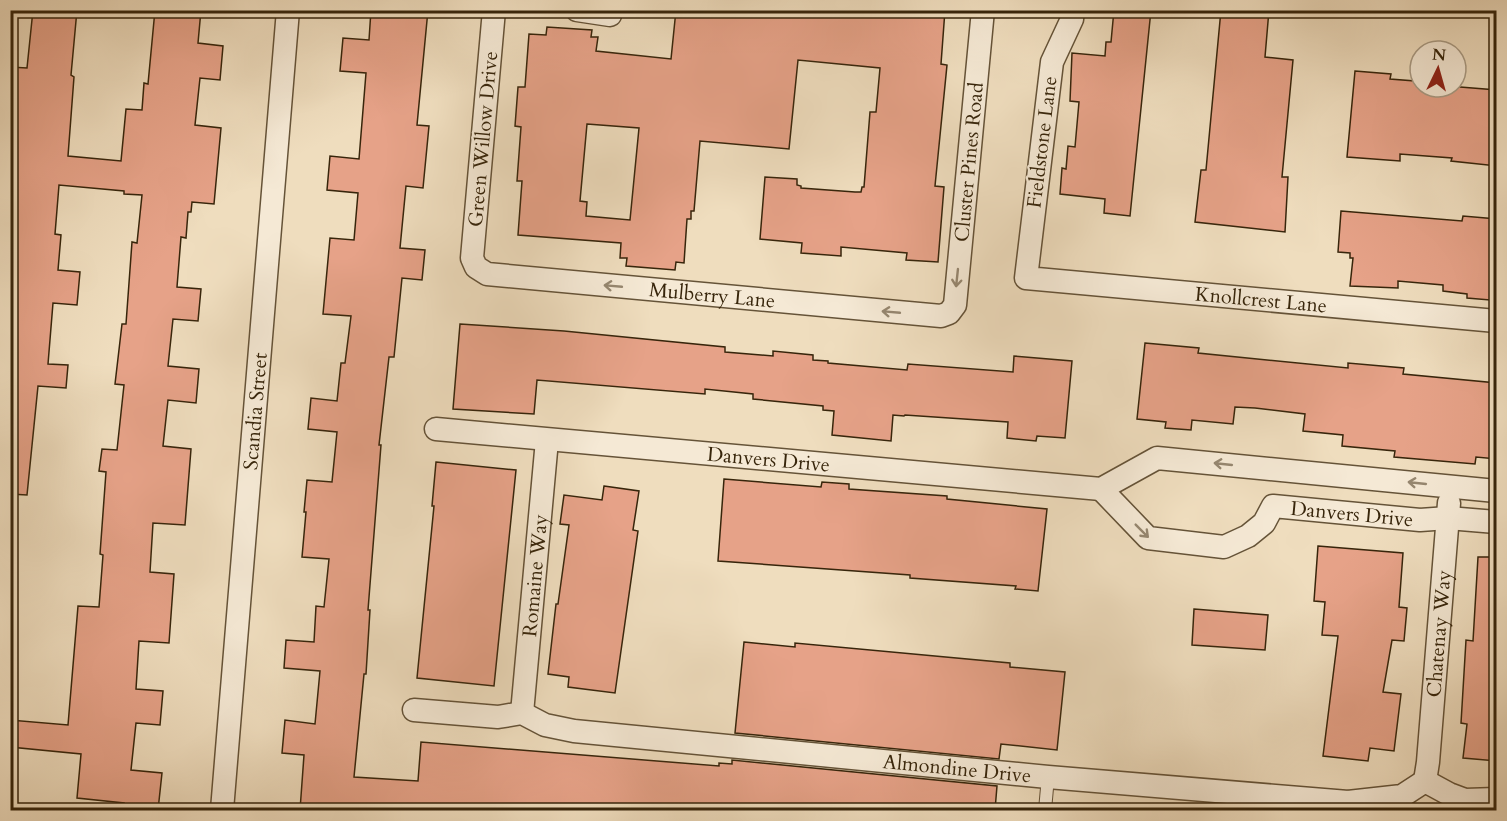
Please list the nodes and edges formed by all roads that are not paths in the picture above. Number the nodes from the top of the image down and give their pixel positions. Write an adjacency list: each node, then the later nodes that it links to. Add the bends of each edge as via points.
1 (288, 10): 25 (street, Scandia Street)
2 (494, 10): 7 (street, Green Willow Drive, via 472,258)
3 (577, 10): 6 (street)
4 (984, 10): 9 (street, Cluster Pines Road, one-way to 9, via 955,305)
5 (1073, 10): 8 (street, Fieldstone Lane, via 1052,62)
6 (610, 15)
7 (476, 267): 9 (street, Mulberry Lane, one-way to 7, via 941,316 487,274)
8 (1026, 278): 10 (street, Knollcrest Lane)
9 (948, 313)
10 (1497, 321)
11 (436, 429): 12 (street, Danvers Drive)
12 (547, 440): 15 (street, Danvers Drive); 21 (street, Romaine Way)
13 (1276, 469): 14 (street, Danvers Drive, one-way to 13); 15 (street, Danvers Drive, one-way to 15, via 1157,458); 17 (street)
14 (1450, 487): 16 (street, Danvers Drive); 18 (street, Chatenay Way)
15 (1101, 489): 17 (street, Danvers Drive, one-way to 17, via 1148,538 1224,547 1264,523)
16 (1497, 491)
17 (1273, 506): 18 (street, Danvers Drive, via 1420,520)
18 (1448, 518): 19 (street, Danvers Drive); 23 (street, Chatenay Way)
19 (1497, 522)
20 (414, 710): 21 (street, via 498,717)
21 (522, 713): 22 (street, Almondine Drive, via 545,725 574,731)
22 (1048, 777): 23 (street, Almondine Drive, via 1348,802 1402,796); 26 (lane)
23 (1425, 781): 24 (street, via 1465,800)
24 (1497, 798)
25 (222, 810)
26 (1045, 810)

